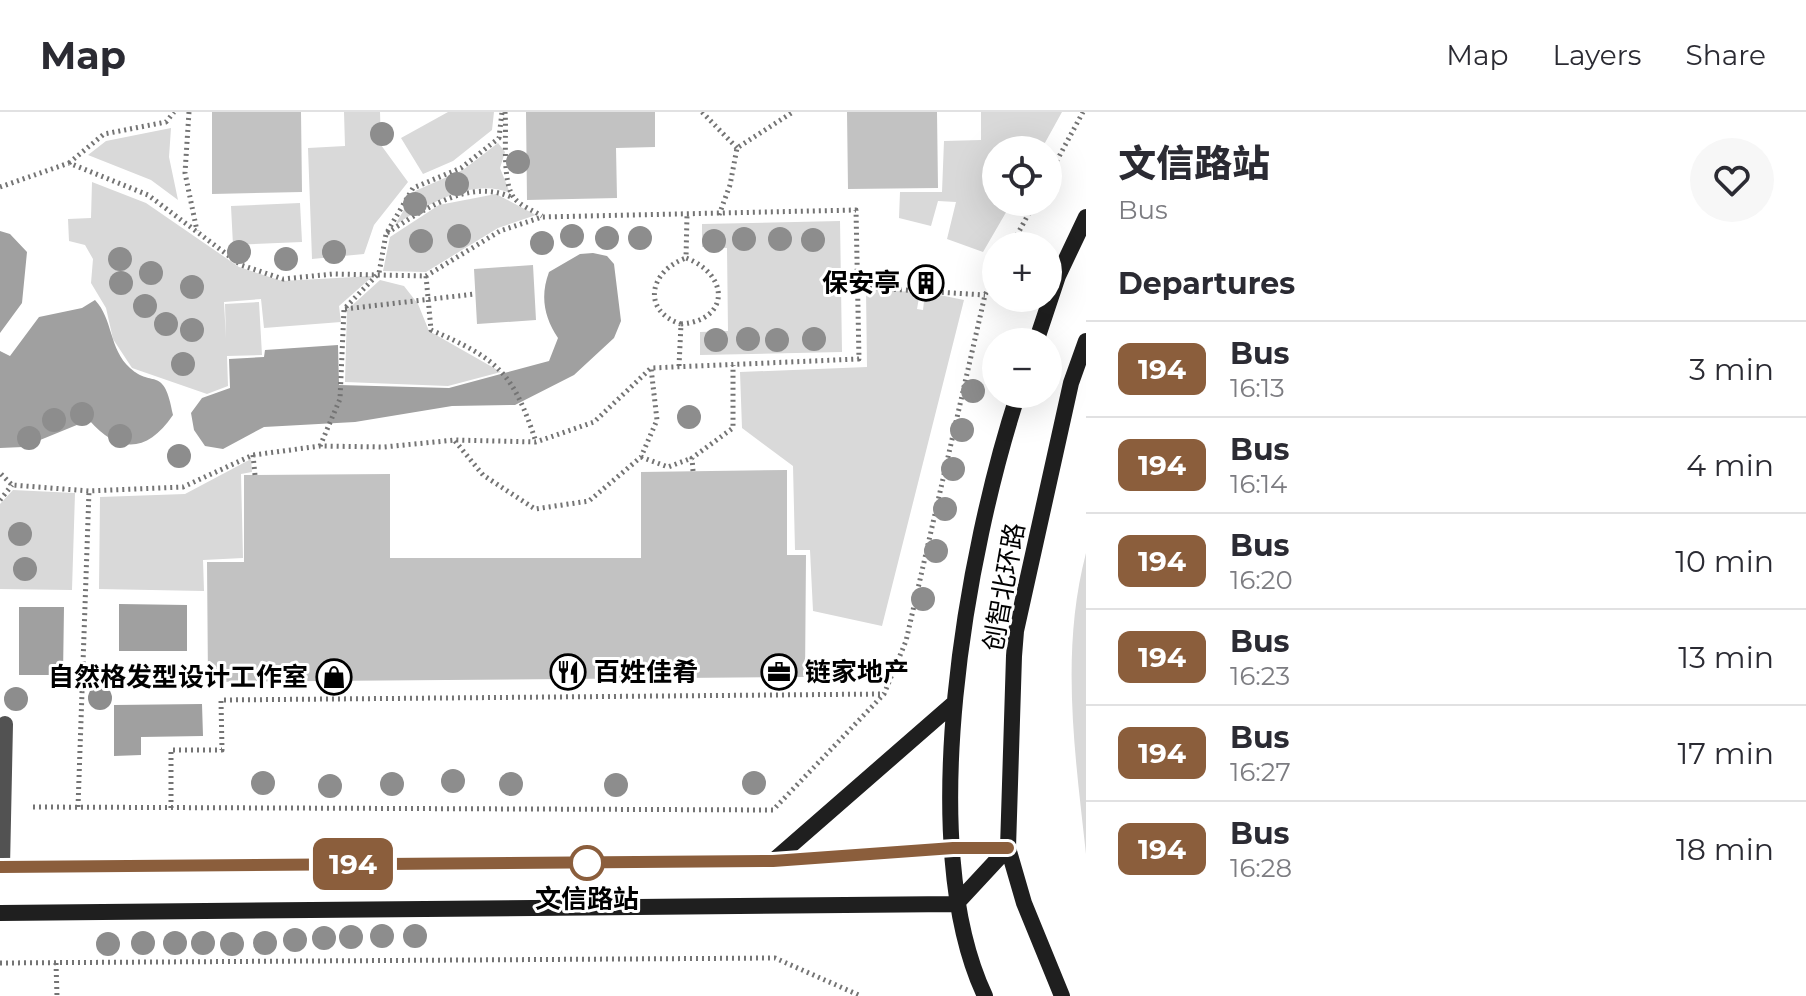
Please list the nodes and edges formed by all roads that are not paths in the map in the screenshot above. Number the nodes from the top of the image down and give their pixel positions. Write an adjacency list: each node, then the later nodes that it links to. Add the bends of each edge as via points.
1 (1086, 217): 2 (main road)
2 (1041, 328)
3 (1086, 341): 8 (main road, 创智北环路, via 1071,383 1016,631)
4 (1013, 408): 5 (main road, via 995,465)
5 (953, 704): 7 (main road); 9 (main road)
6 (5, 724): 10 (lane)
7 (953, 848): 8 (main road); 9 (main road); 11 (main road)
8 (1008, 848): 11 (main road); 14 (main road, 创智北环路)
9 (773, 861): 10 (main road)
10 (1, 867)
11 (956, 904): 12 (main road); 13 (main road)
12 (0, 913)
13 (985, 996)
14 (1062, 996)

